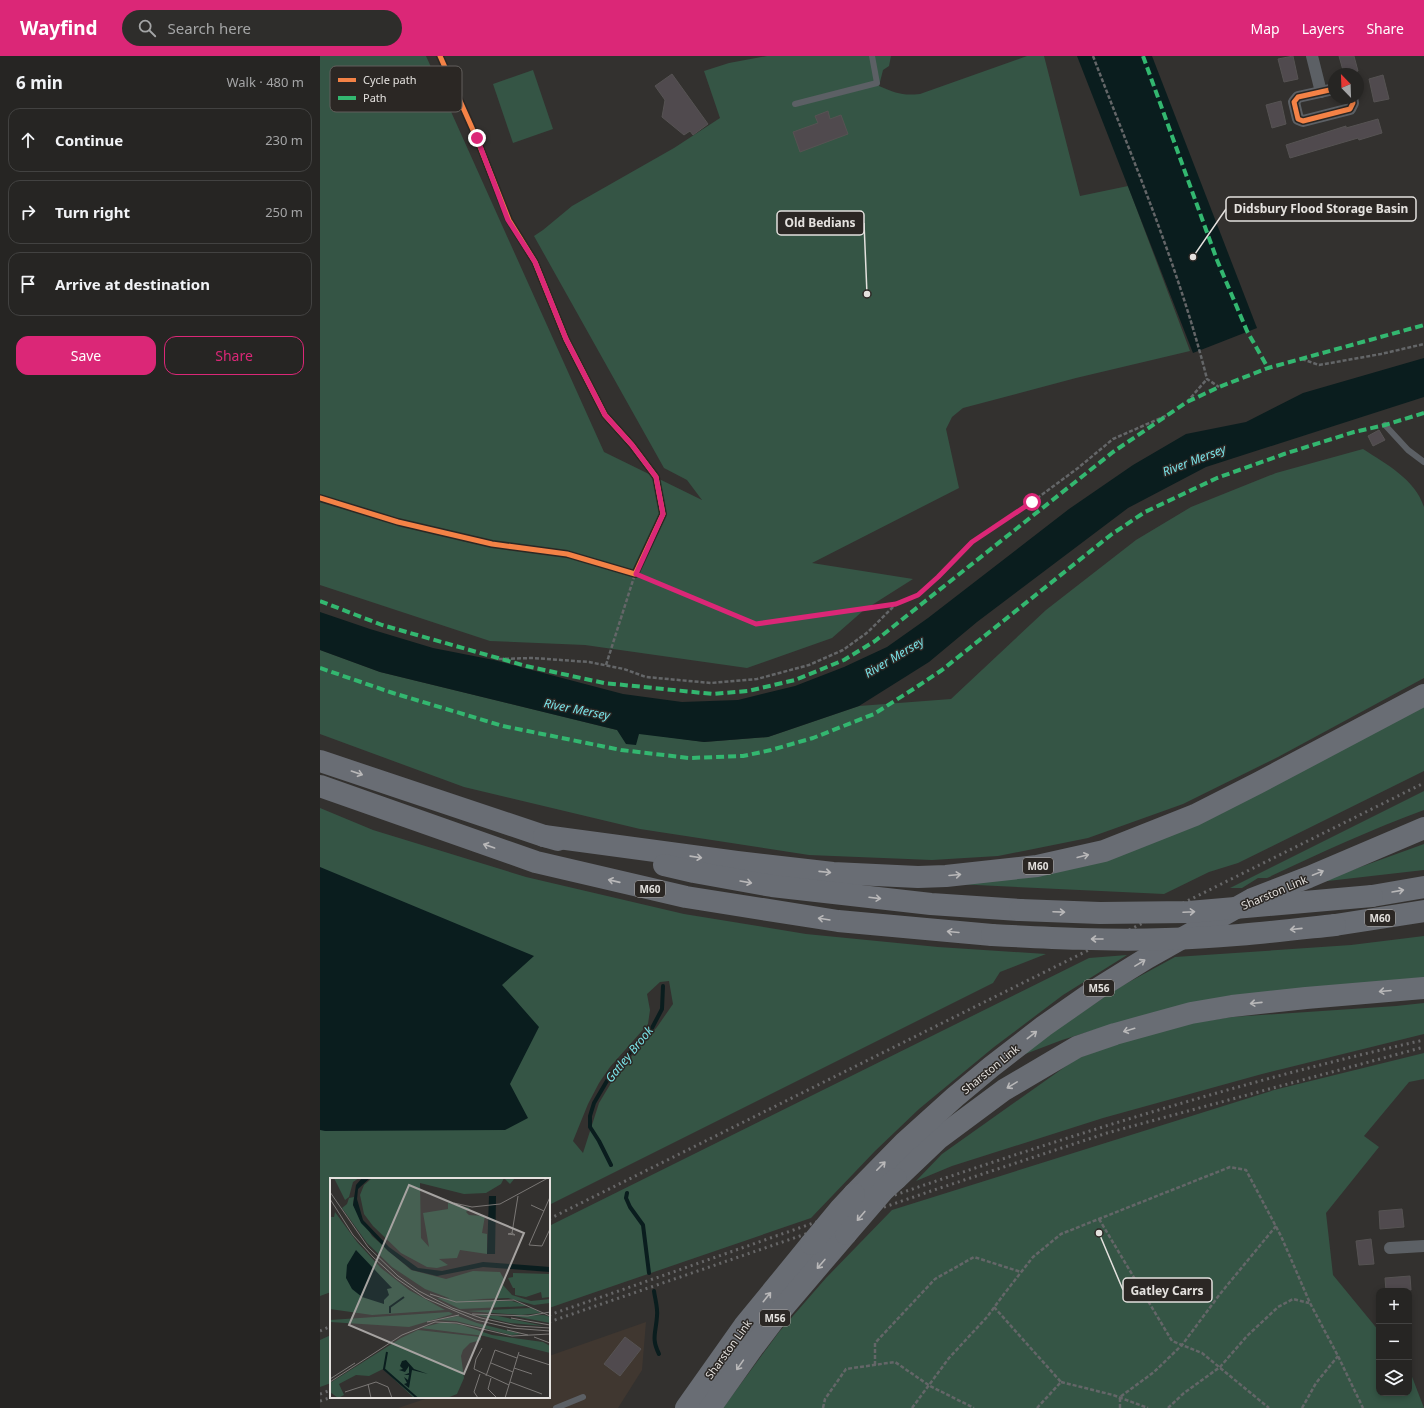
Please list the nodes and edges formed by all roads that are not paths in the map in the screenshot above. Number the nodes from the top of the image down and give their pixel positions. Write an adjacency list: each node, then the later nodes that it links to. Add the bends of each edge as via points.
1 (872, 56): 5 (lane, via 877,83)
2 (1312, 56): 4 (street)
3 (1328, 90): 4 (street)
4 (1321, 92): 6 (street, via 1298,97 1294,102 1298,119 1303,121 1350,109)
5 (796, 104)
6 (1352, 104)
7 (1385, 425): 8 (lane, via 1408,450)
8 (1424, 462)
9 (1424, 695): 14 (highway, M60, one-way to 9, via 847,874 918,877 1037,866 1104,851 1195,815)
10 (320, 761): 14 (highway, M60, one-way to 14)
11 (320, 786): 19 (highway, M60, one-way to 11, bridge, via 1167,939 1074,939 992,935 838,921 686,897 536,862)
12 (1424, 828): 15 (highway, M56)
13 (1424, 834): 15 (highway)
14 (544, 836): 16 (highway, M60, one-way to 16, bridge, via 694,872 772,886 931,904 1020,910 1100,913 1189,912 1372,896)
15 (1385, 845): 25 (highway, Sharston Link / M56, one-way to 15, bridge, via 744,1326 840,1209 904,1143 961,1092 1044,1026 1147,958 1252,899)
16 (1424, 887)
17 (1424, 911): 19 (highway, M60)
18 (1424, 924): 19 (highway, M60)
19 (1335, 925)
20 (1424, 988): 26 (highway, Sharston Link / M56, one-way to 26, bridge, via 1306,998 1191,1012 1077,1047 1004,1090 938,1139 883,1191 782,1309)
21 (1424, 1246): 22 (street)
22 (1390, 1248)
23 (583, 1397): 24 (lane)
24 (556, 1408)
25 (686, 1408)
26 (710, 1408)

